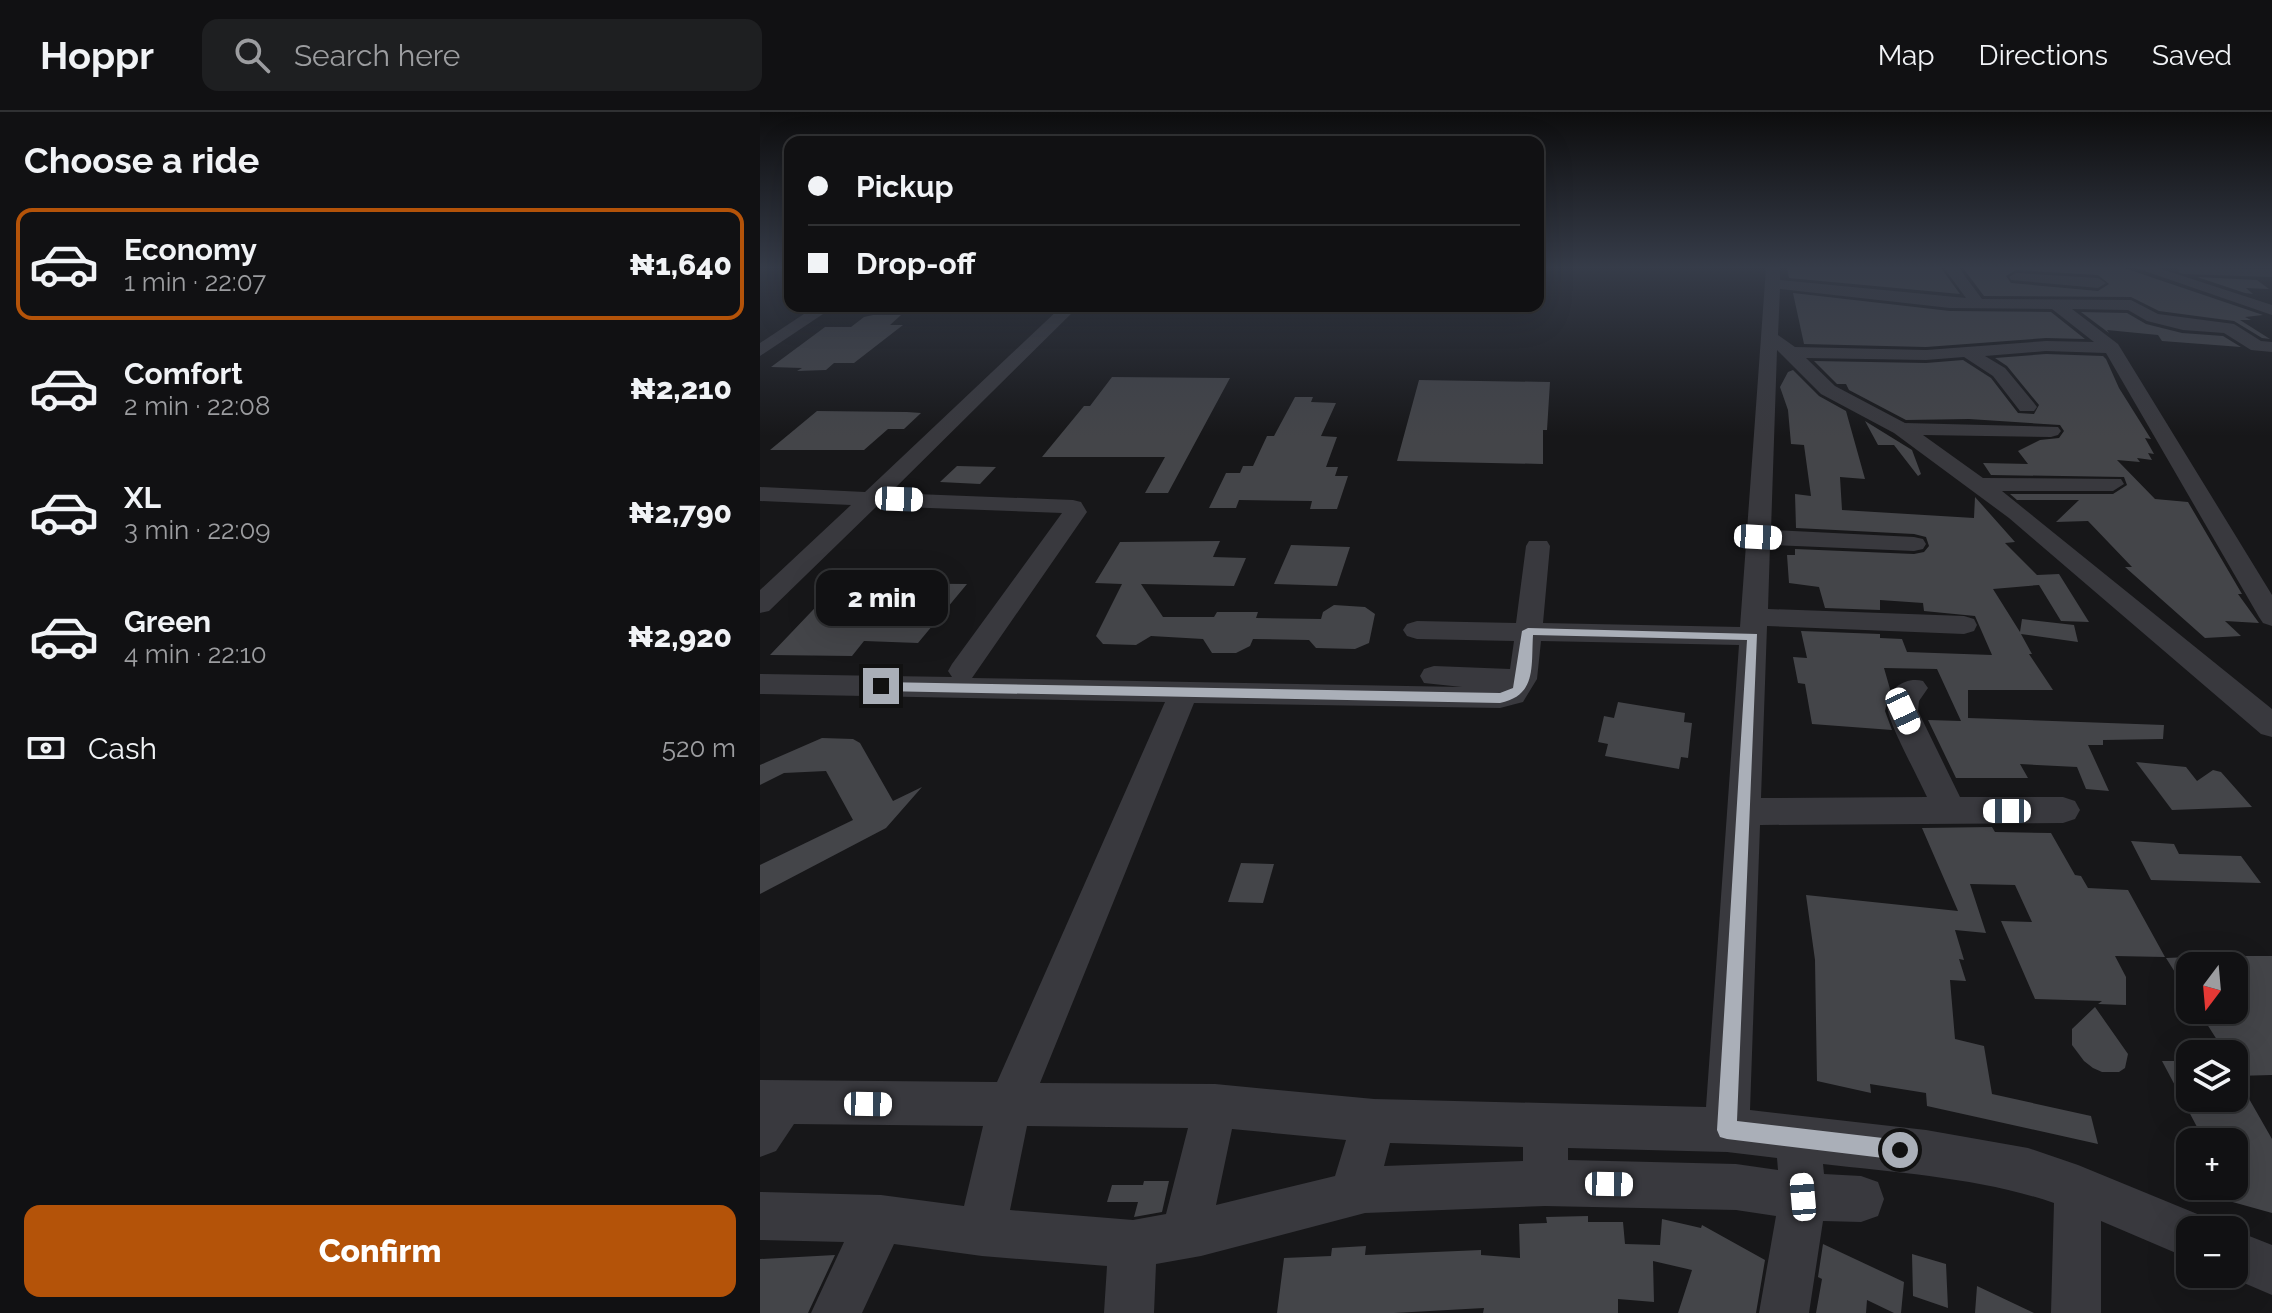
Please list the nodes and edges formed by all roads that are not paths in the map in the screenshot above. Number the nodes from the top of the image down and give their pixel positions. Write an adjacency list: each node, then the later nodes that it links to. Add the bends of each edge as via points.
1 (800, 324): 10 (street)
2 (1052, 324): 18 (street)
3 (1777, 324): 6 (street)
4 (2081, 324): 9 (street)
5 (2179, 324): 7 (street, via 2228,328 2257,346)
6 (1779, 344): 11 (street); 13 (street, via 1828,390); 19 (street)
7 (2272, 347)
8 (2002, 348): 9 (street); 11 (street); 11 (street, via 1986,334 1946,335)
9 (2112, 348): 23 (street)
10 (760, 351)
11 (1961, 353): 12 (street, via 1999,372)
12 (2027, 407)
13 (1901, 429): 14 (street); 16 (street)
14 (2051, 431)
15 (2113, 484): 16 (street)
16 (1979, 485): 34 (street)
17 (760, 494): 18 (street)
18 (871, 498): 22 (street); 29 (street, via 1073,507 1075,512)
19 (1758, 537): 20 (street); 25 (street)
20 (1914, 544)
21 (1538, 546): 27 (street)
22 (760, 605)
23 (2272, 617)
24 (1964, 625): 25 (street)
25 (1754, 627): 27 (street); 37 (street)
26 (1417, 630): 27 (street)
27 (1528, 631): 30 (street)
28 (760, 669): 29 (street)
29 (962, 671): 30 (street)
30 (1523, 679): 33 (street, via 1513,695 1500,698)
31 (760, 684): 33 (street)
32 (1913, 688): 36 (street, via 1904,698 1903,711)
33 (1184, 692): 38 (street)
34 (2272, 726)
35 (2063, 810): 36 (street)
36 (1950, 811): 37 (street)
37 (1744, 812): 43 (street)
38 (1009, 1106): 39 (street); 40 (street); 53 (street)
39 (1215, 1106): 41 (street); 54 (street)
40 (768, 1113)
41 (1374, 1121): 42 (street); 47 (street)
42 (1546, 1124): 43 (street); 45 (street)
43 (1727, 1130): 44 (street)
44 (1798, 1138): 46 (street, via 2028,1171); 48 (street)
45 (1545, 1183): 47 (street, via 1365,1190); 48 (street, via 1736,1187)
46 (2078, 1188): 52 (street); 61 (street)
47 (1353, 1195): 54 (street)
48 (1803, 1197): 49 (street); 60 (street)
49 (1861, 1199)
50 (760, 1216): 51 (street)
51 (881, 1219): 53 (street); 58 (street)
52 (2176, 1229)
53 (982, 1232): 55 (street)
54 (1185, 1235): 55 (street)
55 (1133, 1244): 59 (street)
56 (2248, 1260): 57 (street)
57 (2272, 1270)
58 (836, 1313)
59 (1129, 1313)
60 (1784, 1313)
61 (2076, 1313)

